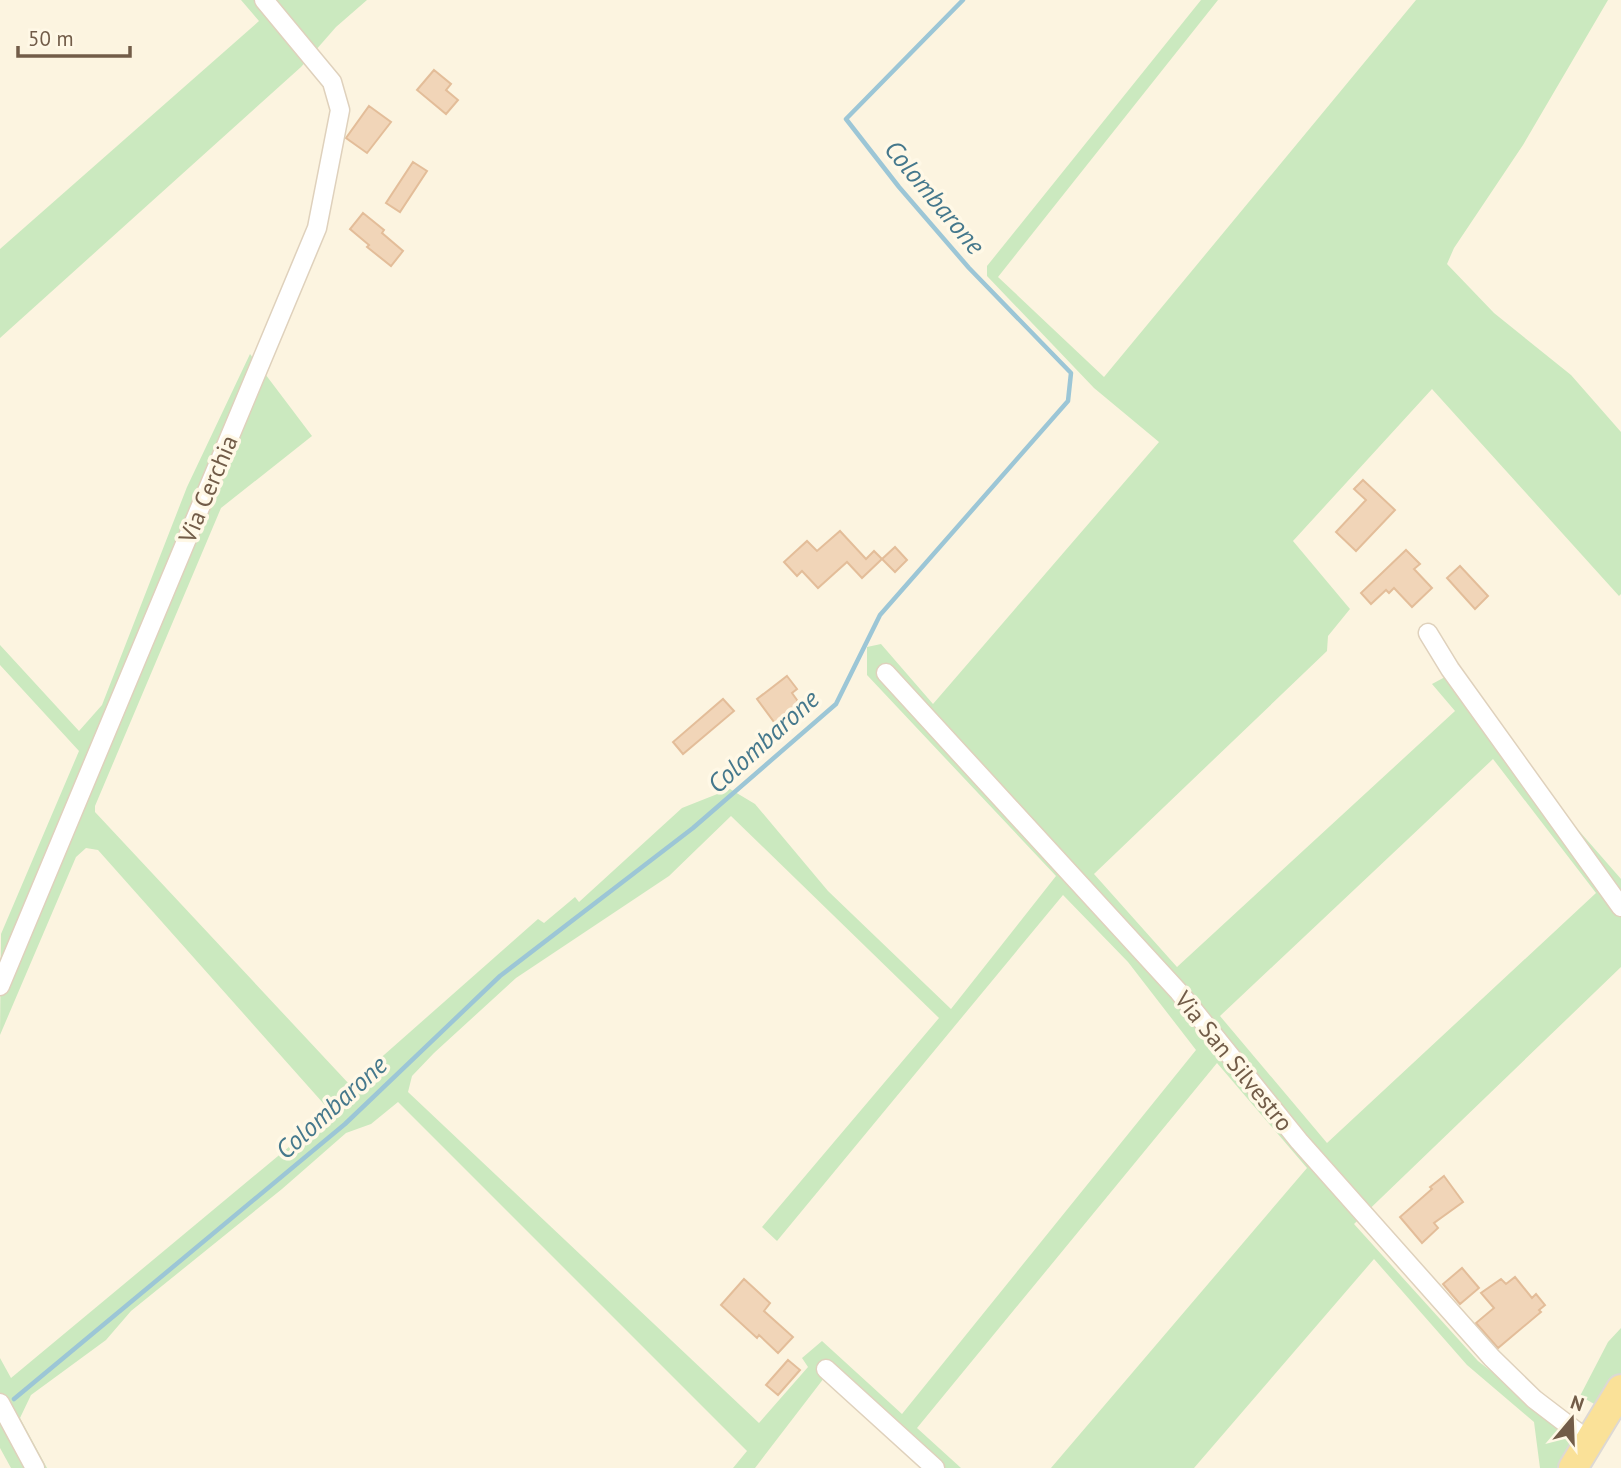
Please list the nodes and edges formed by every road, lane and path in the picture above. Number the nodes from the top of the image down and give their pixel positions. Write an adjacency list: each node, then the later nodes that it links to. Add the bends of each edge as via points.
1 (264, 0): 5 (street, Via Cerchia, via 332,82 340,110 317,228)
2 (1428, 633): 4 (street)
3 (886, 673): 9 (street, Via San Silvestro, via 1179,992 1299,1141 1492,1358 1534,1399)
4 (1621, 907)
5 (0, 985)
6 (826, 1369): 11 (street)
7 (1621, 1389): 9 (main road)
8 (0, 1403): 10 (street)
9 (1589, 1441): 12 (main road)
10 (35, 1468)
11 (935, 1468)
12 (1573, 1468)

